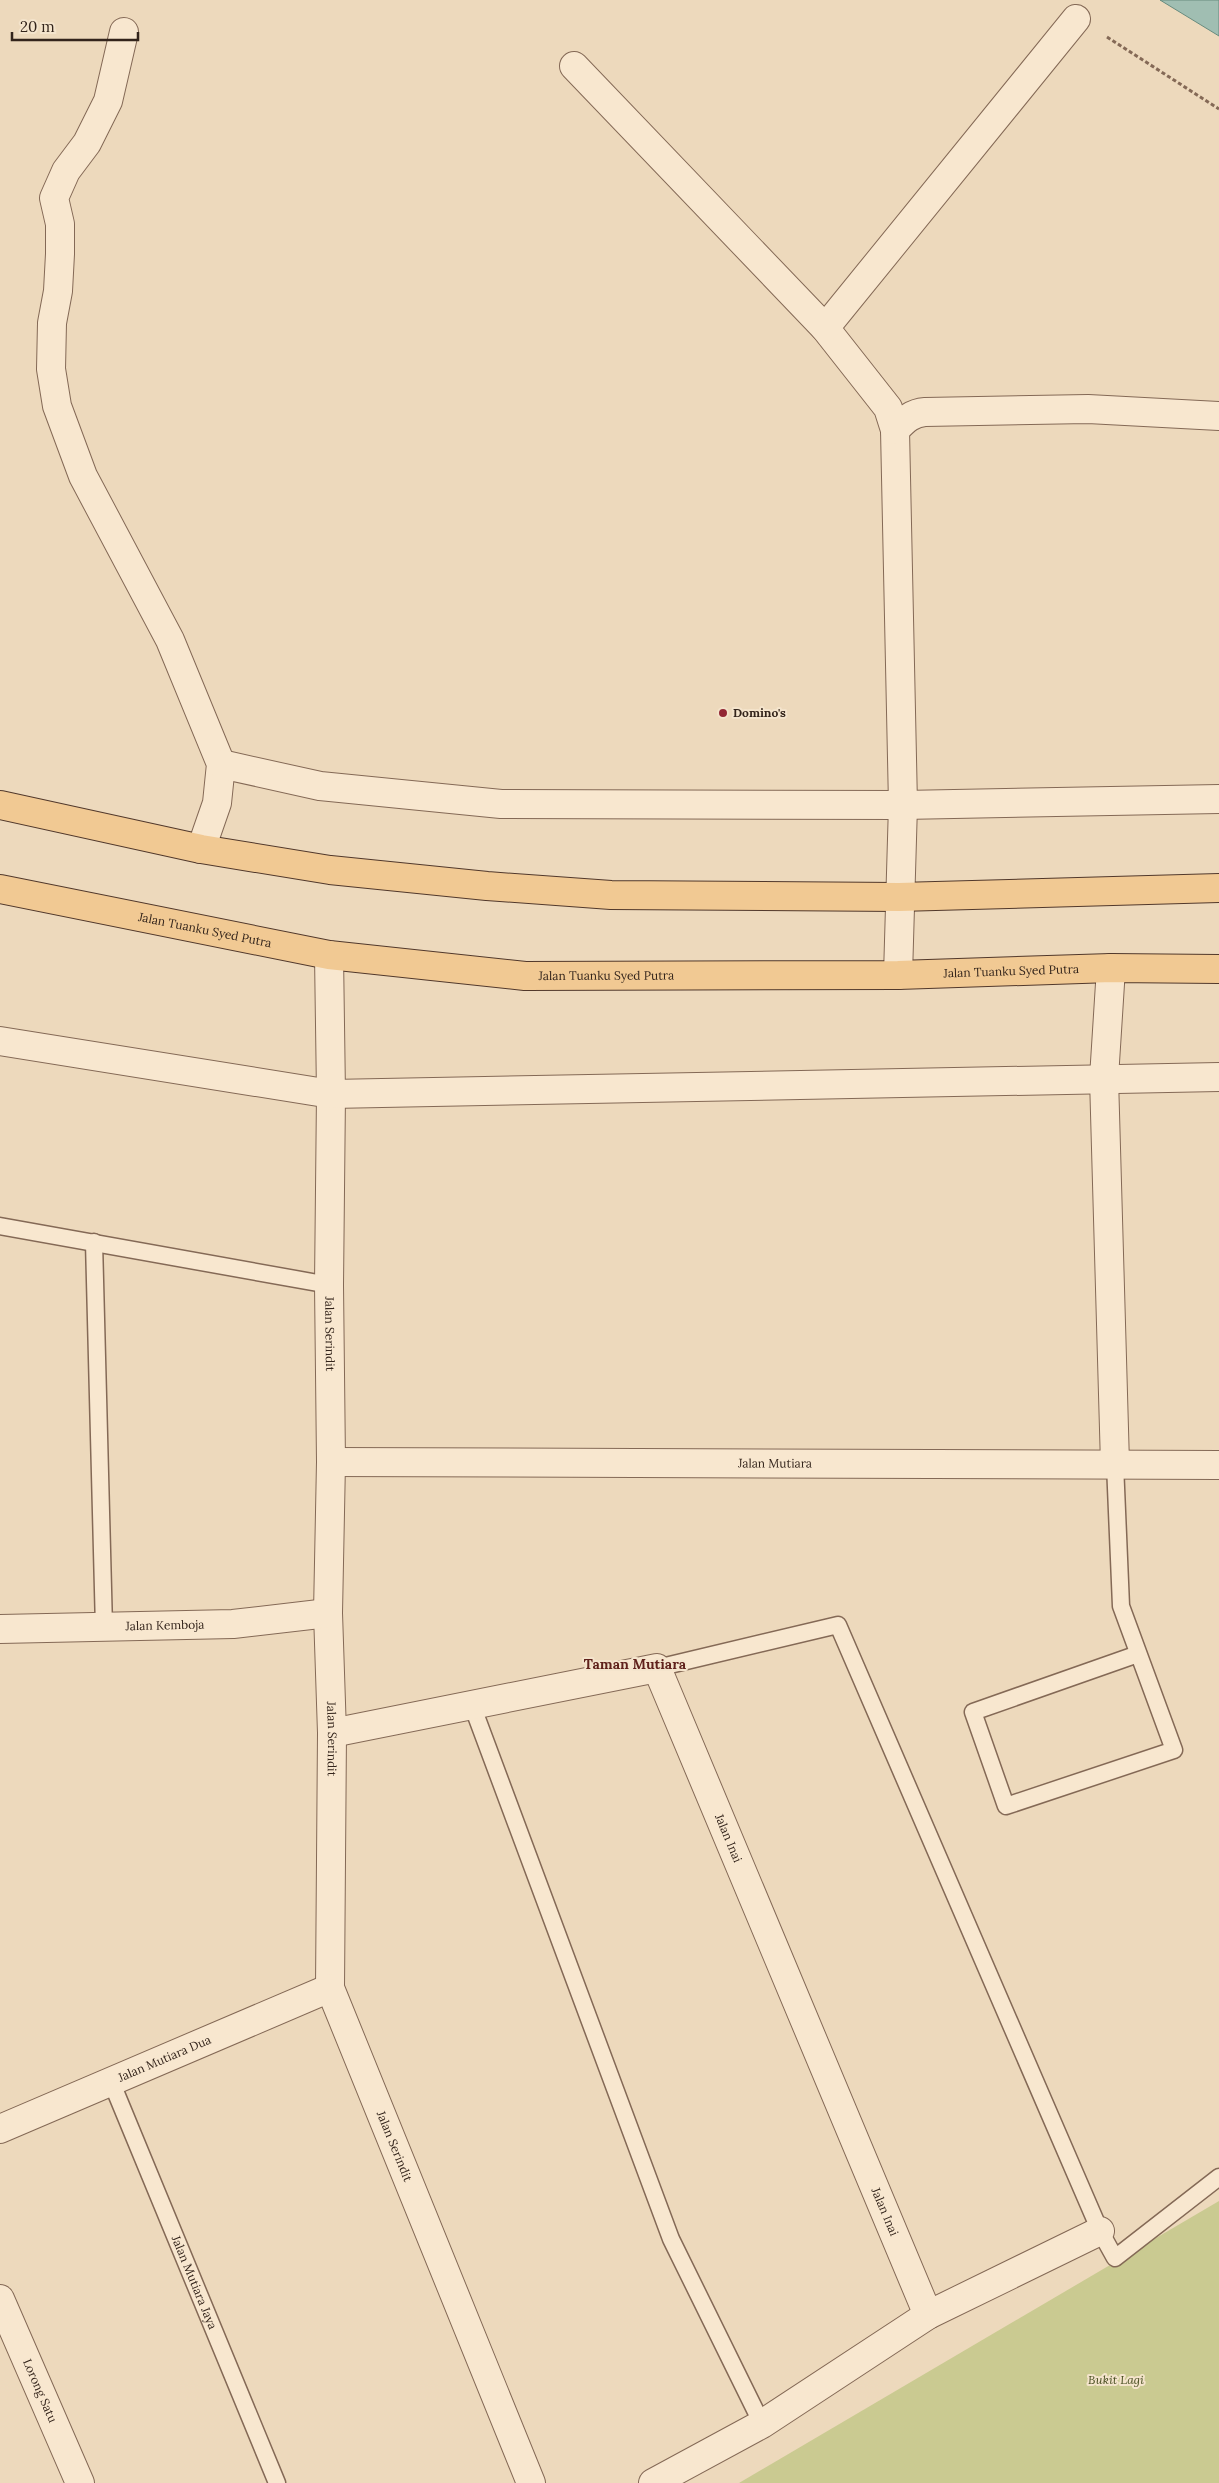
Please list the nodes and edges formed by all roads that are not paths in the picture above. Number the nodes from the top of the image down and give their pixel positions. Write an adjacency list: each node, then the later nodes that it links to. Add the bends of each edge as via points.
1 (1076, 19): 4 (street)
2 (124, 32): 7 (street, via 108,101 87,143 66,171 54,198 60,224 60,254 52,323 51,369 57,406 83,476 170,640)
3 (574, 66): 4 (street)
4 (825, 328): 6 (street, via 888,408)
5 (1219, 416): 6 (street, via 1088,409 916,412)
6 (895, 430): 10 (street)
7 (221, 764): 10 (street, via 320,786 501,804); 11 (street, via 217,803)
8 (1219, 799): 10 (street)
9 (0, 805): 11 (main road)
10 (903, 805): 14 (street)
11 (201, 849): 14 (main road, via 330,870 611,896)
12 (1219, 888): 14 (main road)
13 (0, 889): 15 (main road, Jalan Tuanku Syed Putra)
14 (899, 896): 18 (street)
15 (329, 955): 18 (main road, Jalan Tuanku Syed Putra, via 526,976); 22 (street, Jalan Serindit)
16 (1111, 968): 17 (main road, Jalan Tuanku Syed Putra); 18 (main road, Jalan Tuanku Syed Putra); 21 (street)
17 (1219, 969)
18 (898, 975)
19 (0, 1041): 22 (street)
20 (1219, 1077): 21 (street)
21 (1104, 1078): 22 (street); 27 (street)
22 (331, 1094): 25 (street, Jalan Serindit)
23 (0, 1226): 24 (lane)
24 (94, 1242): 25 (lane); 30 (lane)
25 (329, 1285): 26 (street, Jalan Serindit)
26 (331, 1462): 27 (street, Jalan Mutiara); 29 (street, Jalan Serindit)
27 (1115, 1464): 28 (street, Jalan Mutiara); 32 (lane, via 1121,1606)
28 (1219, 1465)
29 (328, 1612): 30 (street, Jalan Kemboja, via 234,1624); 35 (street, Jalan Serindit)
30 (104, 1628): 31 (street, Jalan Kemboja)
31 (0, 1629)
32 (1138, 1654): 32 (lane, via 1174,1750 1006,1806 973,1712)
33 (657, 1668): 34 (street); 40 (lane, via 838,1625); 42 (street, Jalan Inai)
34 (472, 1705): 35 (street); 43 (lane, via 671,2240)
35 (332, 1733): 36 (street, Jalan Serindit)
36 (330, 1988): 37 (street, Jalan Mutiara Dua); 46 (street, Jalan Serindit)
37 (110, 2081): 38 (street, Jalan Mutiara Dua); 45 (lane, Jalan Mutiara Jaya)
38 (0, 2129)
39 (1219, 2177): 40 (lane, via 1115,2258)
40 (1100, 2230): 42 (street)
41 (0, 2299): 44 (street, Lorong Satu)
42 (928, 2315): 43 (street)
43 (762, 2424): 47 (street)
44 (80, 2483)
45 (277, 2483)
46 (530, 2483)
47 (653, 2483)

